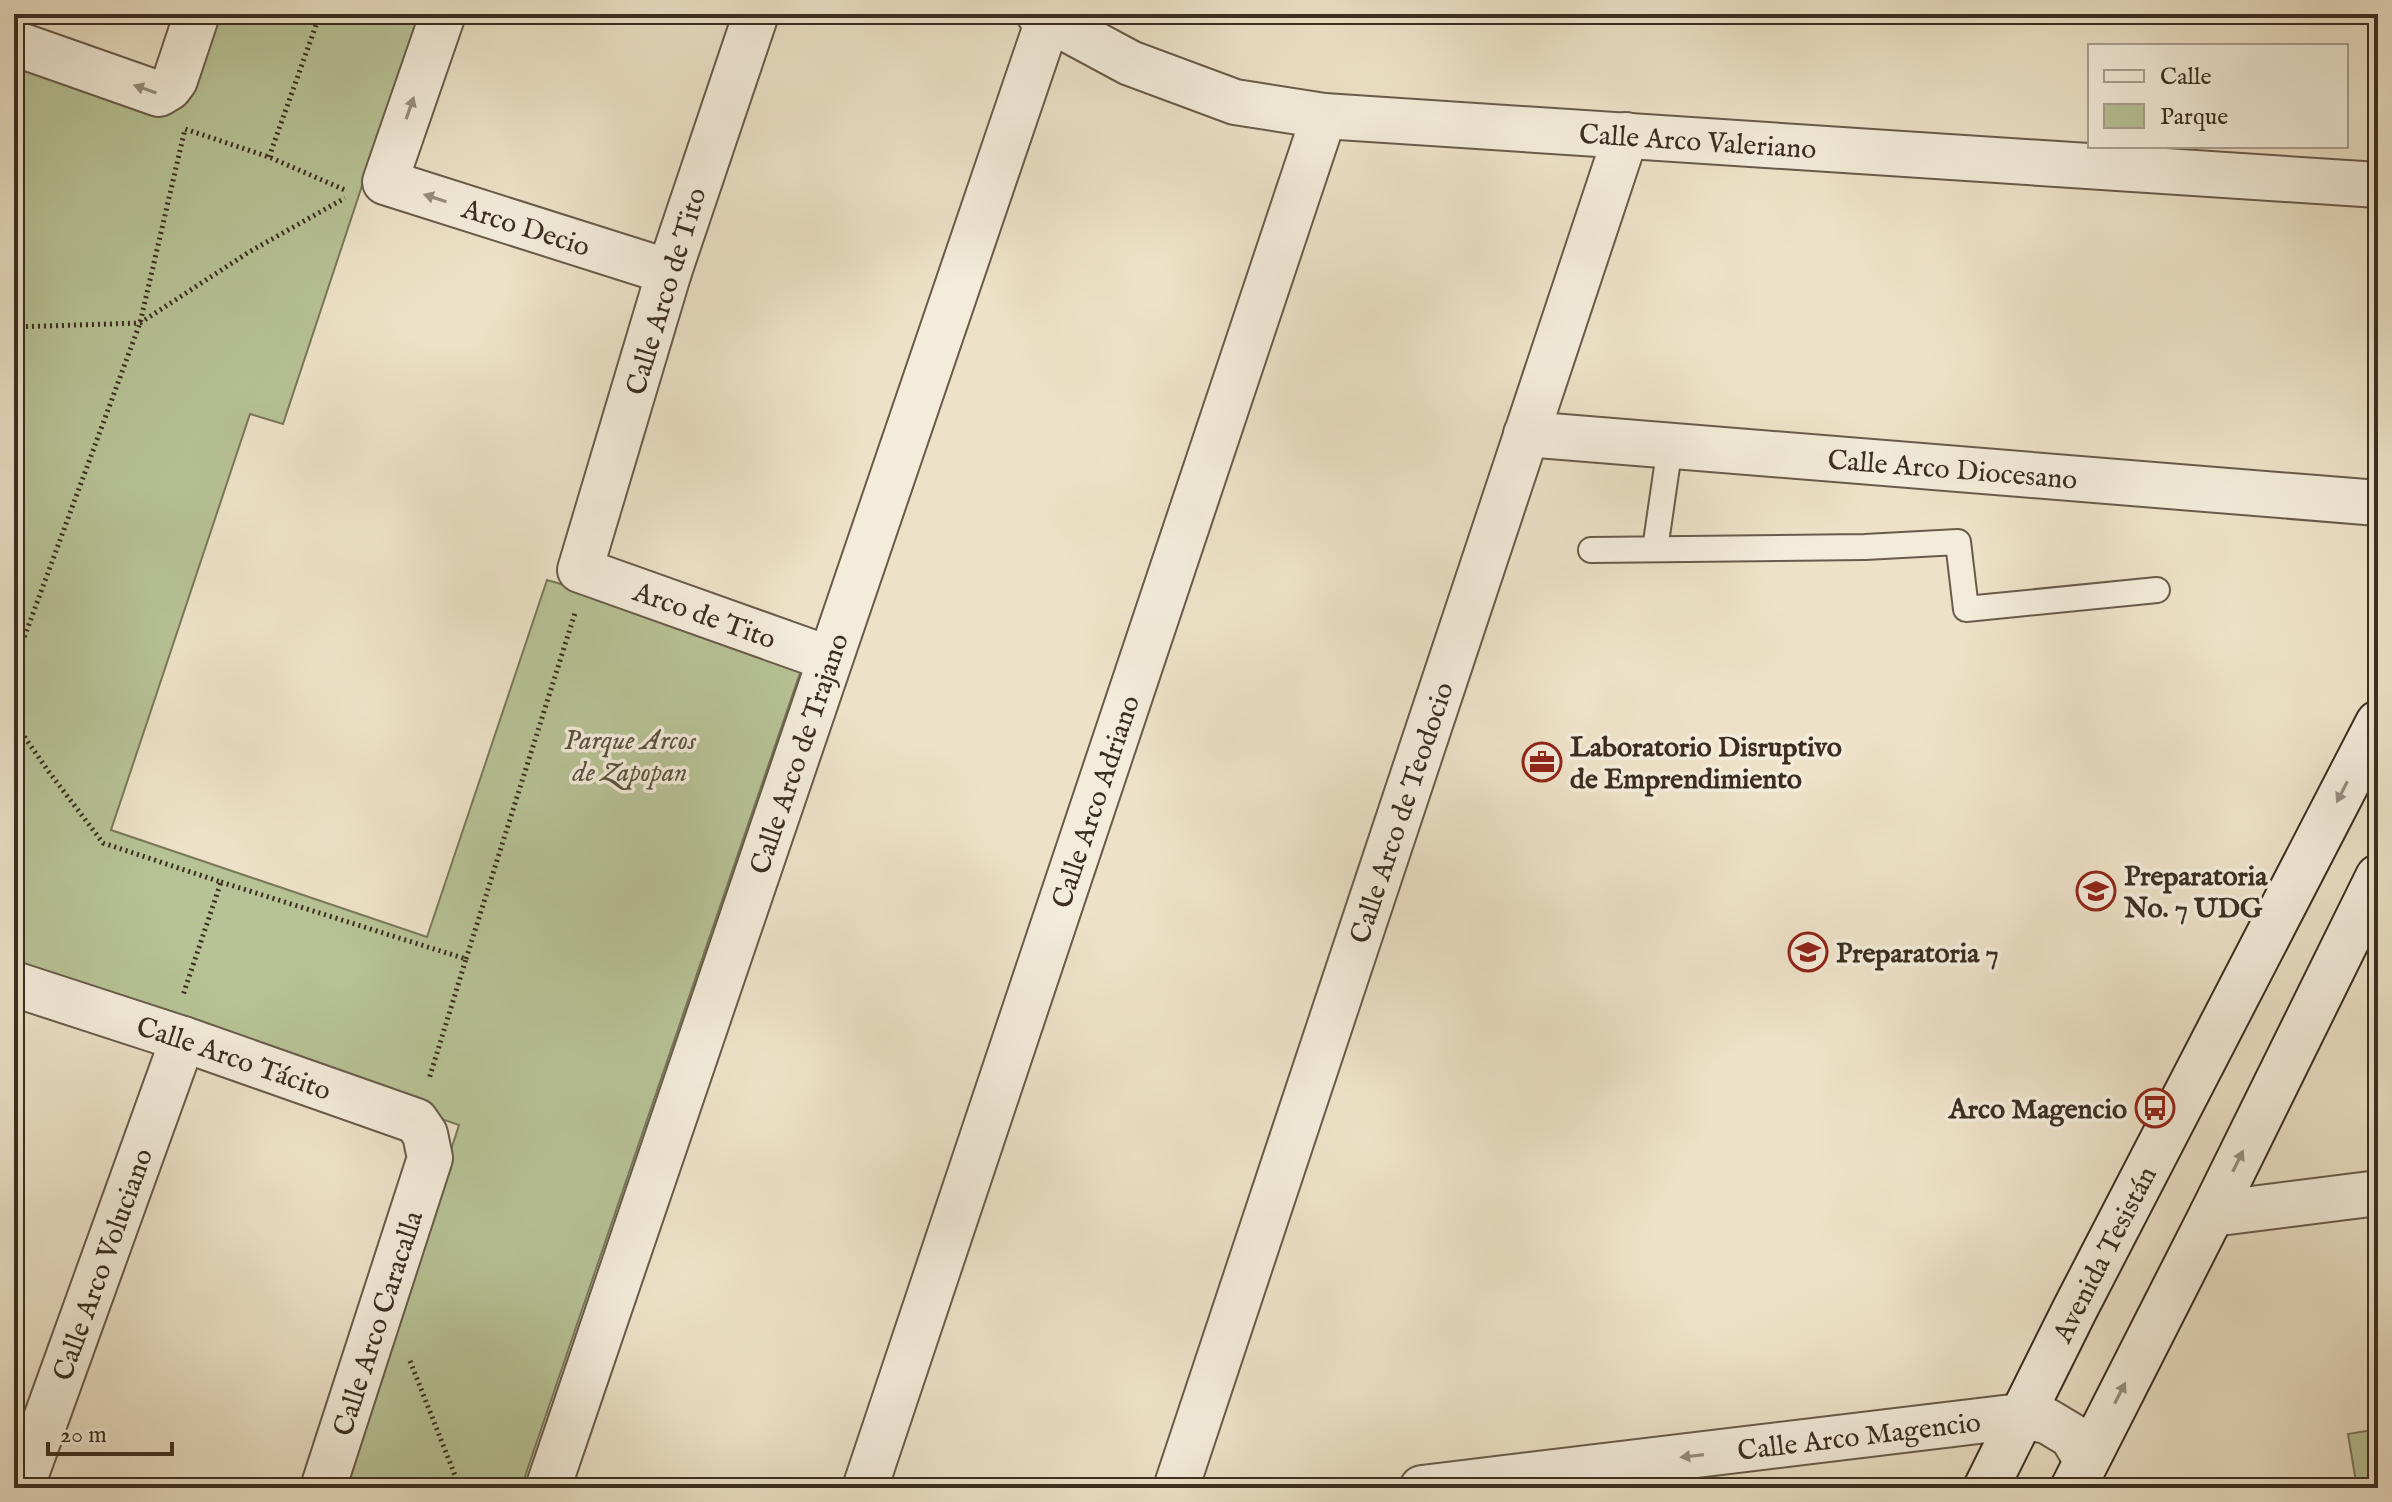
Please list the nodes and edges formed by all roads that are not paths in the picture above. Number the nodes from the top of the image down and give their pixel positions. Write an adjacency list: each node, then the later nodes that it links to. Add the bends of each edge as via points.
1 (197, 14): 5 (street, one-way to 5, via 175,80 159,94)
2 (443, 14): 9 (street, Arco Decio, one-way to 2, via 385,182)
3 (756, 14): 9 (street, Calle Arco de Tito)
4 (1044, 17): 6 (street, Calle Arco Valeriano, via 1130,63 1235,102); 17 (street, Calle Arco de Trajano)
5 (14, 43)
6 (1324, 116): 7 (street, Calle Arco Valeriano); 30 (street, Calle Arco Adriano)
7 (1626, 135): 8 (street, Calle Arco Valeriano); 10 (street, Calle Arco de Teodocio)
8 (2378, 185)
9 (669, 272): 15 (street, Calle Arco de Tito)
10 (1526, 434): 11 (street, Calle Arco Diocesano); 31 (street, Calle Arco de Teodocio)
11 (1670, 446): 12 (street, Calle Arco Diocesano); 13 (lane)
12 (2378, 503)
13 (1655, 549): 14 (lane); 16 (lane, via 1958,542 1966,609)
14 (1591, 550)
15 (584, 572): 17 (street, Arco de Tito)
16 (2157, 590)
17 (830, 659): 29 (street, Calle Arco de Trajano)
18 (2378, 723): 25 (street, Avenida Tesistán, one-way to 25)
19 (2378, 877): 24 (street, one-way to 19)
20 (14, 984): 21 (street, Calle Arco Tácito)
21 (183, 1039): 22 (street, Calle Arco Tácito); 27 (street, Calle Arco Voluciano)
22 (423, 1139): 28 (street, Calle Arco Caracalla)
23 (2378, 1193): 24 (street)
24 (2212, 1214): 26 (street, one-way to 24)
25 (2020, 1416): 26 (street, Calle Arco Magencio, via 2047,1421 2072,1436); 32 (street, Calle Arco Magencio, one-way to 32); 33 (street, Avenida Tesistán)
26 (2080, 1474)
27 (21, 1488)
28 (323, 1488)
29 (548, 1488)
30 (865, 1488)
31 (1176, 1488)
32 (1422, 1488)
33 (1986, 1488)

